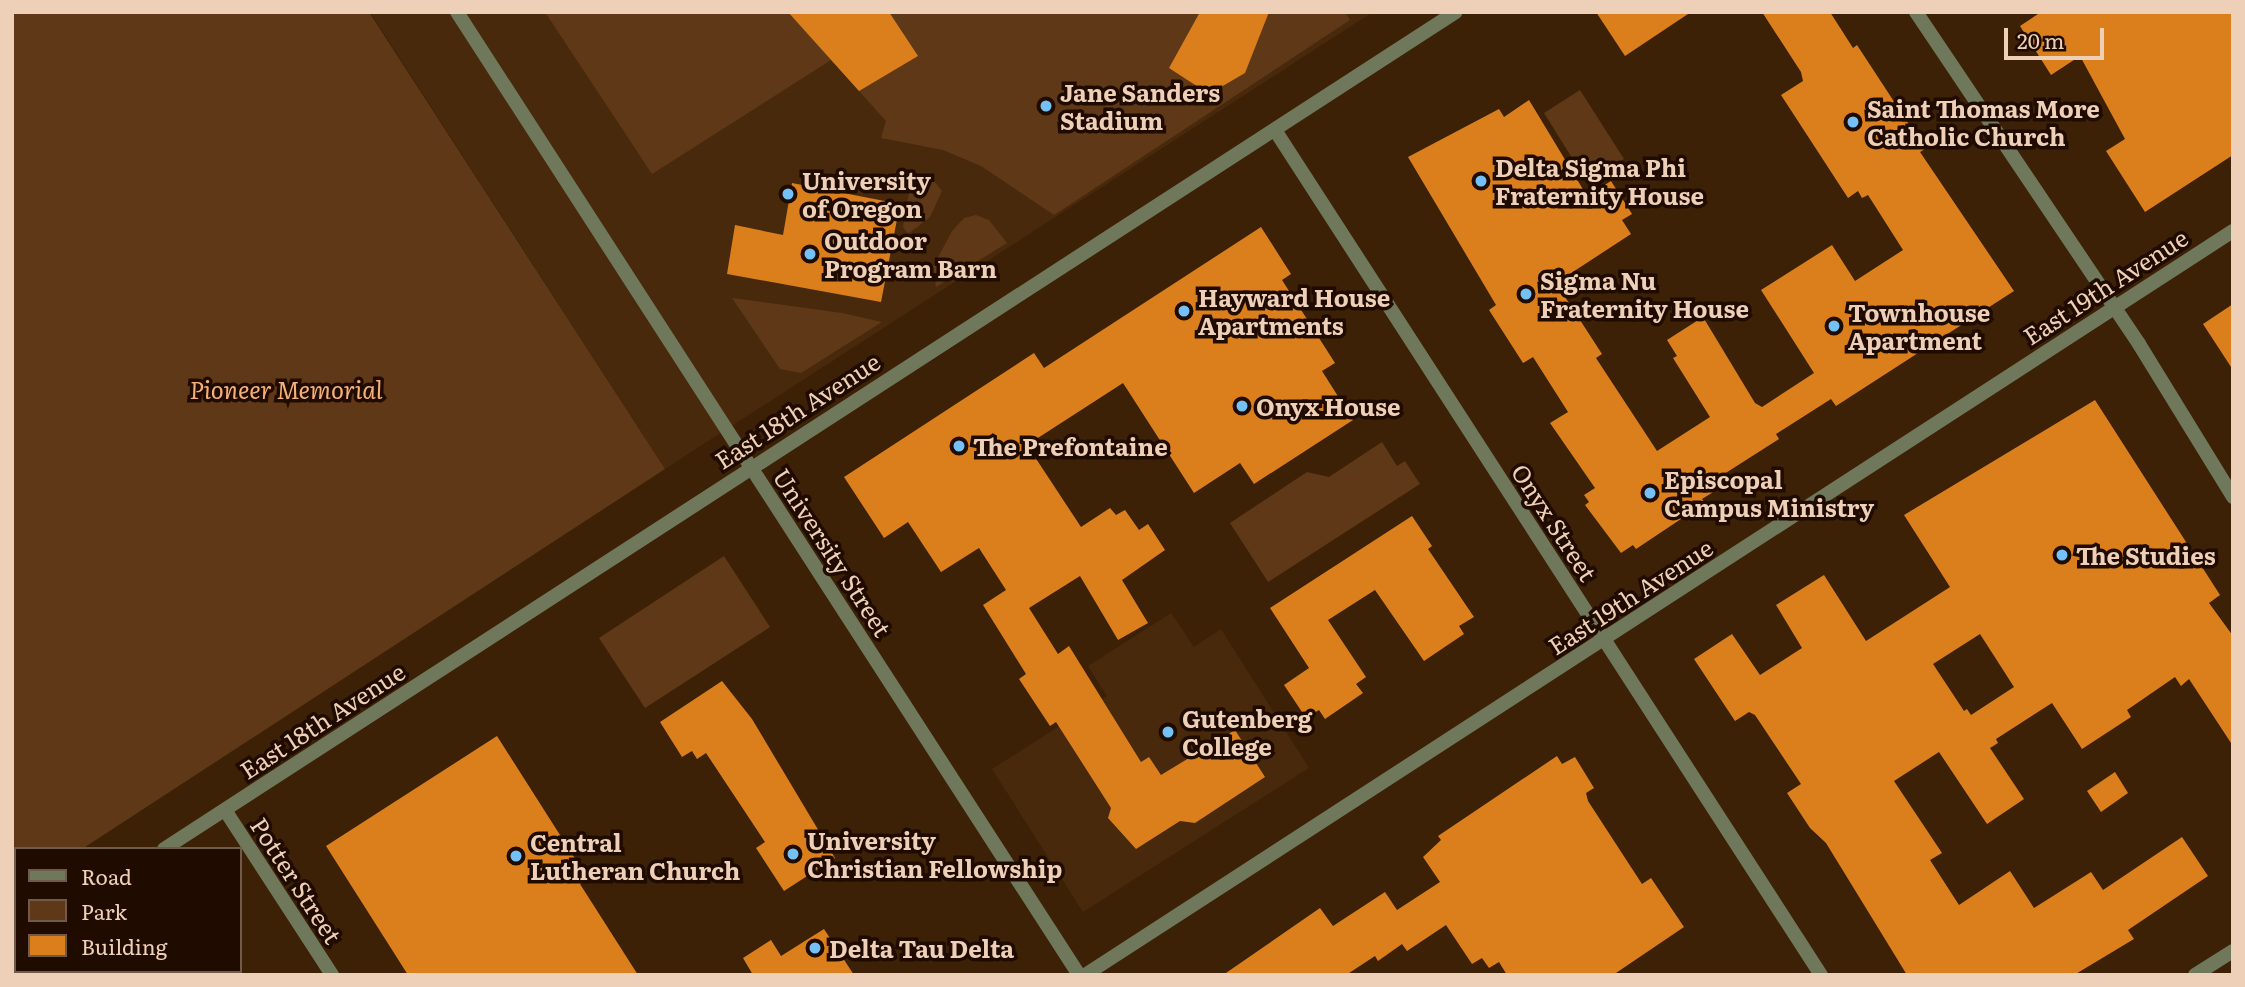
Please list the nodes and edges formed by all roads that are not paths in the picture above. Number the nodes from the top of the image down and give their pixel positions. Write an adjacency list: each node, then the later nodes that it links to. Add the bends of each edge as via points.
1 (457, 12): 7 (street, University Street)
2 (1456, 12): 4 (street, East 18th Avenue)
3 (1916, 12): 6 (street)
4 (1275, 130): 7 (street, East 18th Avenue); 9 (street, Onyx Street)
5 (2233, 231): 6 (street, East 19th Avenue)
6 (2113, 306): 8 (street); 9 (street, East 19th Avenue)
7 (750, 466): 10 (street, East 18th Avenue); 14 (street, University Street)
8 (2233, 497)
9 (1604, 640): 15 (street, East 19th Avenue); 16 (street, Onyx Street)
10 (225, 810): 11 (street, East 18th Avenue); 13 (street, Potter Street)
11 (167, 847)
12 (2233, 951): 17 (street)
13 (332, 975)
14 (1079, 975)
15 (1085, 975)
16 (1821, 975)
17 (2195, 975)

